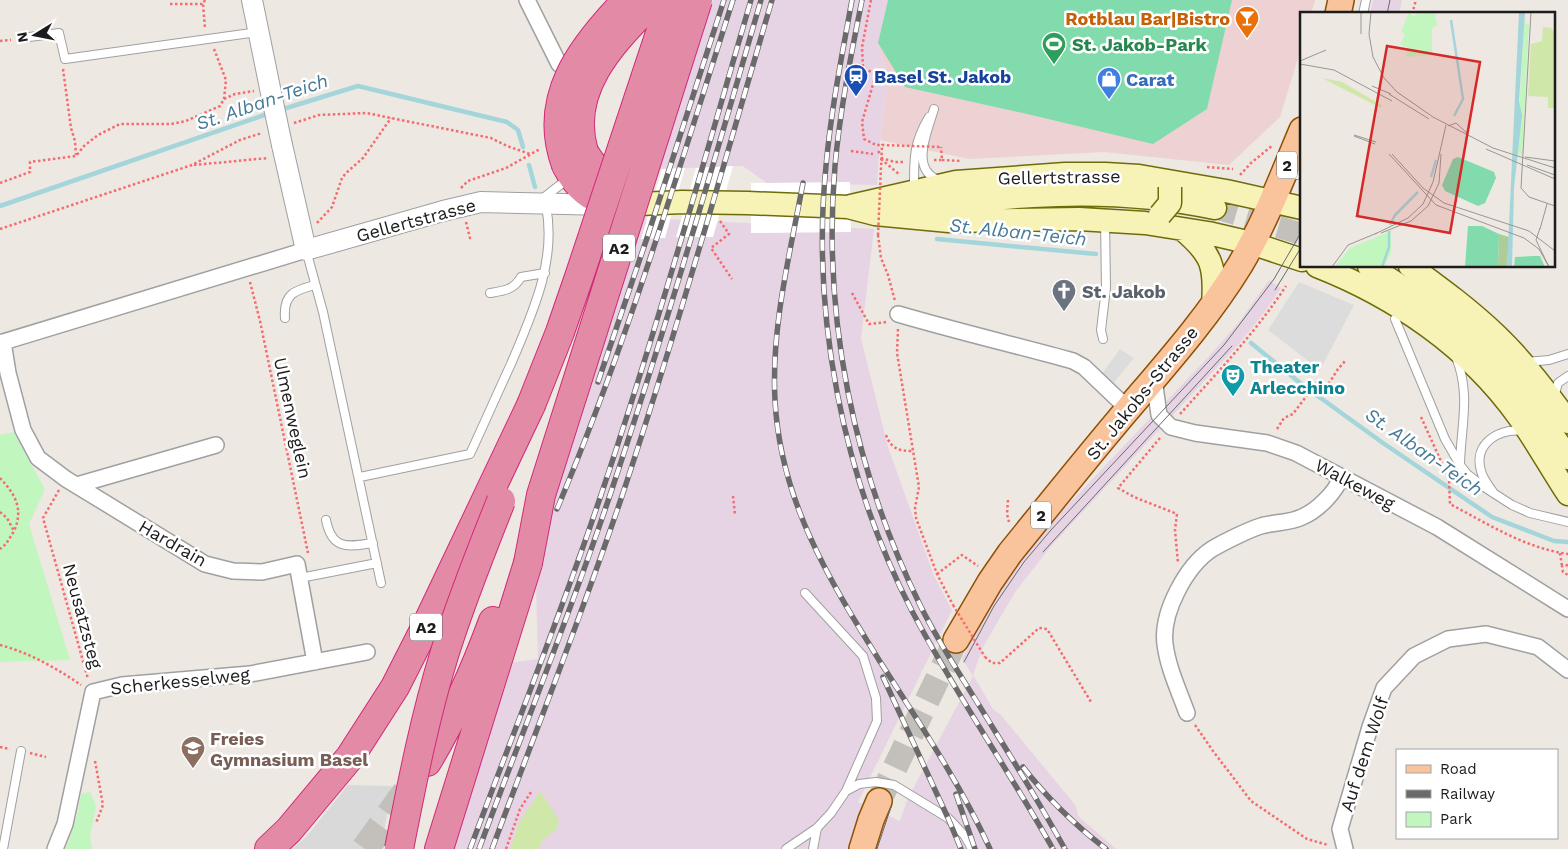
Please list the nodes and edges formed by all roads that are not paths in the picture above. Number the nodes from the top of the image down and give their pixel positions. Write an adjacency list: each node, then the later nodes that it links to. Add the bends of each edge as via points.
1 (252, 0): 7 (street)
2 (526, 0): 9 (street)
3 (627, 0): 11 (highway, bridge, via 589,42 564,86 559,110 560,148)
4 (654, 0): 11 (highway, bridge, via 608,50 593,73 580,111); 16 (street, via 658,34 614,162)
5 (671, 0): 46 (highway, A2, bridge, via 573,296)
6 (698, 0): 61 (highway, A2, bridge)
7 (259, 32): 8 (lane, via 65,59 59,34); 26 (street, bridge)
8 (22, 38)
9 (559, 64)
10 (1300, 139): 12 (main road, St. Jakobs-Strasse / 2)
11 (574, 164): 16 (highway, via 590,162); 18 (lane)
12 (1292, 176): 17 (main road, St. Jakobs-Strasse / 2)
13 (956, 182): 14 (main road, Gellertstrasse, via 1105,174); 15 (main road, Gellertstrasse); 15 (lane, via 932,178 925,170 924,148 934,109 921,130 915,149)
14 (1167, 184): 17 (main road, Gellertstrasse); 22 (main road, bridge, via 1170,203)
15 (914, 191): 19 (main road, Gellertstrasse)
16 (616, 196): 18 (street, Gellertstrasse); 19 (main road, Gellertstrasse, via 644,202)
17 (1272, 200): 20 (main road, Gellertstrasse); 25 (main road, St. Jakobs-Strasse / 2)
18 (540, 203): 26 (street, Gellertstrasse, via 468,204); 31 (lane, via 550,240)
19 (848, 207): 21 (main road, via 921,206 1032,196 1104,194 1147,196); 23 (main road, Gellertstrasse, via 875,214 949,221)
20 (1300, 207)
21 (1214, 208)
22 (1153, 219): 23 (main road, Gellertstrasse); 24 (main road, Gellertstrasse)
23 (1105, 220): 38 (lane)
24 (1182, 229): 25 (main road, Gellertstrasse); 34 (main road, via 1198,242 1210,263 1214,275)
25 (1251, 243): 27 (main road, Gellertstrasse); 34 (main road, St. Jakobs-Strasse / 2)
26 (306, 250): 32 (lane); 39 (street, Gellertstrasse)
27 (1300, 259)
28 (1322, 268): 40 (main road, via 1381,295)
29 (1372, 268): 51 (main road, via 1440,313 1482,350 1531,405)
30 (1413, 268): 42 (main road, via 1464,306)
31 (545, 273): 33 (lane, via 521,277 514,287); 53 (lane, via 528,324 470,454)
32 (315, 285): 35 (lane, via 291,295 285,305); 53 (lane)
33 (490, 293)
34 (1213, 305): 44 (main road, St. Jakobs-Strasse / 2)
35 (285, 318)
36 (898, 318): 47 (street, via 1073,360)
37 (1396, 319): 52 (lane, via 1445,439)
38 (1103, 339)
39 (2, 343): 55 (street, Hardrain, via 23,430 38,458)
40 (1450, 344): 49 (main road, via 1501,394); 52 (lane, via 1465,396)
41 (1568, 354): 42 (lane)
42 (1522, 363): 45 (main road)
43 (1568, 376): 45 (lane, via 1558,383)
44 (1154, 379): 47 (main road, St. Jakobs-Strasse / 2); 54 (street, Walkeweg, via 1159,415 1170,426 1195,433 1267,442)
45 (1553, 401): 48 (main road)
46 (531, 405): 79 (highway, A2, via 395,687 350,758); 80 (highway, bridge, via 519,452 445,651 422,738)
47 (1128, 409): 67 (main road, St. Jakobs-Strasse / 2, via 1010,553)
48 (1568, 422)
49 (1528, 431): 56 (main road); 57 (lane, via 1502,432 1482,448 1481,472)
50 (216, 445): 55 (street)
51 (1568, 458)
52 (1460, 465): 57 (lane)
53 (360, 477): 60 (lane)
54 (1341, 477): 66 (street, Walkeweg, via 1437,527); 71 (street, via 1326,500 1302,518 1260,527 1212,549 1185,576 1169,608 1165,642 1170,667)
55 (71, 482): 63 (street, Hardrain, via 205,564 233,571)
56 (1566, 491)
57 (1494, 494): 59 (lane, via 1530,513)
58 (326, 520): 60 (lane, via 330,536 339,544)
59 (1568, 522)
60 (373, 543): 62 (lane)
61 (522, 559): 73 (highway, via 455,712); 81 (highway)
62 (377, 563): 63 (lane); 64 (lane)
63 (298, 571): 69 (street)
64 (381, 582)
65 (805, 593): 74 (lane, via 862,656 876,698 877,721)
66 (1568, 609)
67 (956, 640)
68 (367, 652): 69 (street, Scherkesselweg)
69 (314, 662): 78 (street, Scherkesselweg, via 250,674 122,685 93,692 65,824)
70 (1568, 670): 86 (street, Auf dem Wolf, via 1538,647 1486,634 1448,638 1414,656 1384,688 1340,829)
71 (1187, 713)
72 (21, 751): 77 (lane)
73 (427, 762)
74 (846, 791): 76 (lane); 85 (lane, via 859,784 894,785 948,818)
75 (879, 801): 84 (main road)
76 (818, 828): 82 (lane); 83 (lane)
77 (4, 849)
78 (56, 849)
79 (269, 849)
80 (399, 849)
81 (439, 849)
82 (786, 849)
83 (813, 849)
84 (862, 849)
85 (972, 849)
86 (1344, 849)

